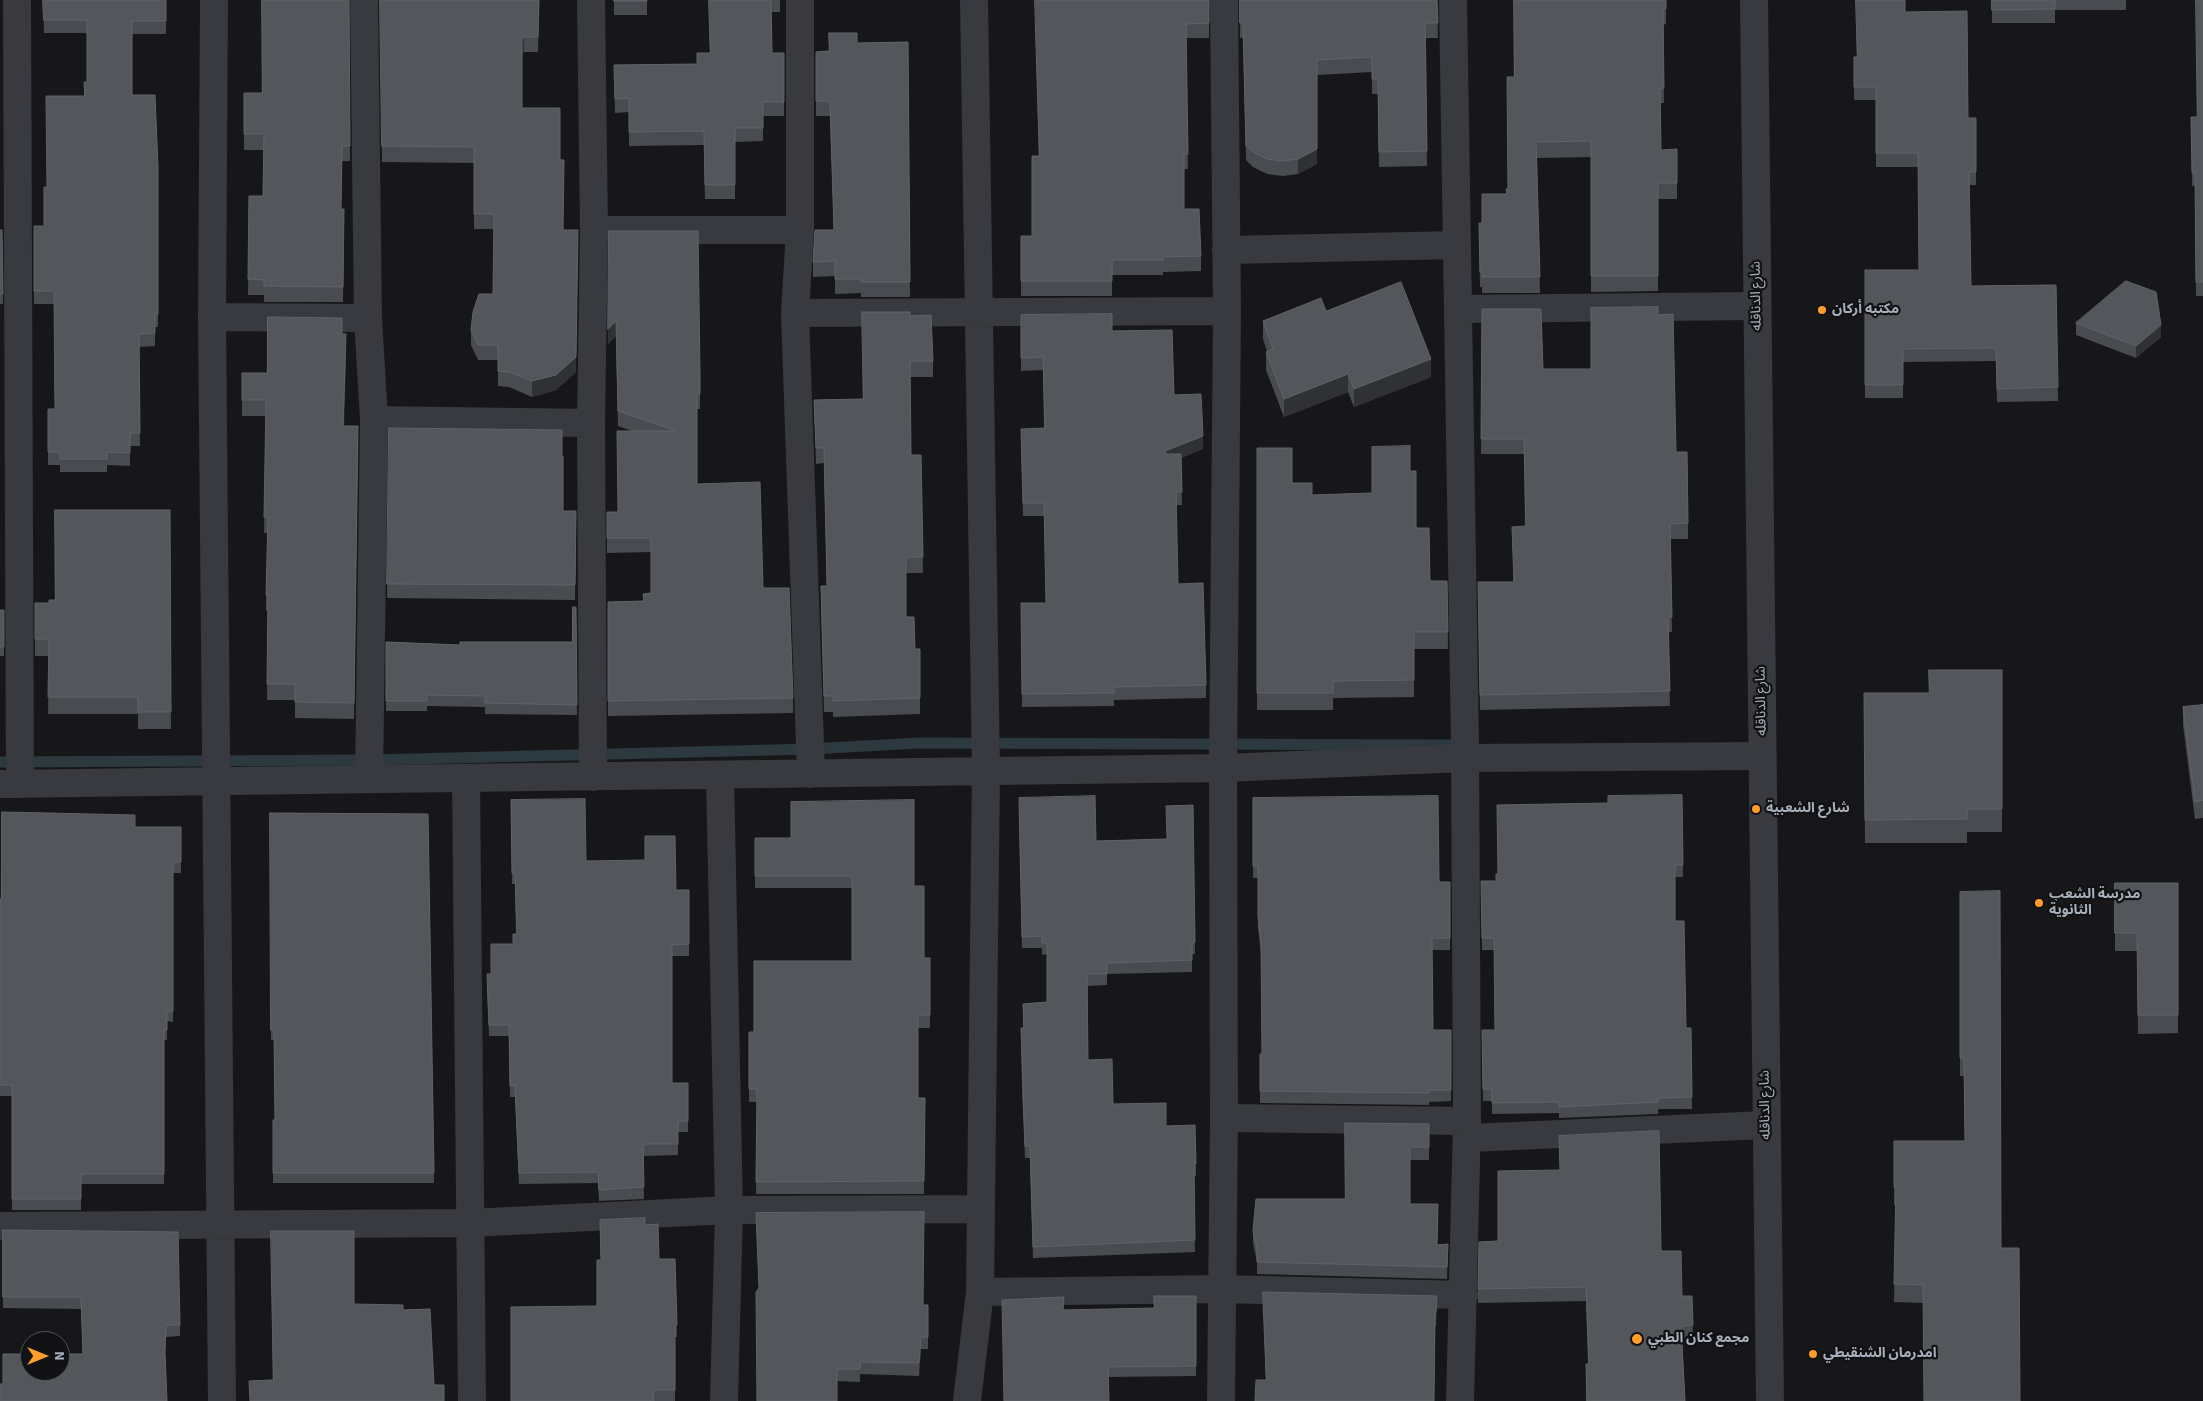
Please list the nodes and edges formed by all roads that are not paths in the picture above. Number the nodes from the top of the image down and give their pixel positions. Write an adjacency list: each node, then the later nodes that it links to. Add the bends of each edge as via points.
1 (17, 0): 33 (street)
2 (214, 0): 19 (street)
3 (364, 0): 20 (street)
4 (591, 0): 10 (street)
5 (800, 0): 11 (street)
6 (974, 0): 18 (street)
7 (1224, 0): 13 (street)
8 (1453, 0): 12 (street)
9 (1754, 0): 14 (street, شارع الدناقله)
10 (594, 230): 11 (street); 22 (street)
11 (800, 230): 17 (street)
12 (1456, 245): 13 (street); 15 (street)
13 (1226, 250): 16 (street)
14 (1758, 306): 15 (street); 23 (street, شارع الدناقله)
15 (1458, 309): 24 (street)
16 (1227, 311): 18 (street); 25 (street)
17 (795, 313): 18 (street); 27 (street)
18 (979, 313): 26 (street)
19 (212, 317): 20 (street); 32 (street)
20 (368, 318): 21 (street)
21 (374, 420): 22 (street); 31 (street)
22 (591, 423): 29 (street)
23 (1762, 756): 24 (street); 36 (street, شارع الدناقله)
24 (1465, 758): 25 (street); 35 (street)
25 (1224, 768): 26 (street); 34 (street)
26 (986, 771): 27 (street); 37 (street)
27 (811, 774): 28 (street)
28 (720, 775): 29 (street); 38 (street)
29 (593, 776): 30 (street)
30 (466, 778): 31 (street); 39 (street)
31 (370, 779): 32 (street)
32 (216, 781): 33 (street); 40 (street)
33 (10, 784)
34 (1224, 1118): 35 (street); 42 (street)
35 (1467, 1120): 36 (street, via 1469,1138); 44 (street)
36 (1766, 1125): 51 (street, شارع الدناقله)
37 (980, 1209): 38 (street); 43 (street)
38 (729, 1210): 39 (street); 47 (street)
39 (471, 1223): 40 (street); 46 (street)
40 (220, 1225): 41 (street); 45 (street)
41 (0, 1226)
42 (1222, 1289): 43 (street); 44 (street); 49 (street)
43 (980, 1292): 48 (street)
44 (1464, 1295): 50 (street)
45 (222, 1401)
46 (472, 1401)
47 (724, 1401)
48 (967, 1401)
49 (1221, 1401)
50 (1460, 1401)
51 (1770, 1401)

